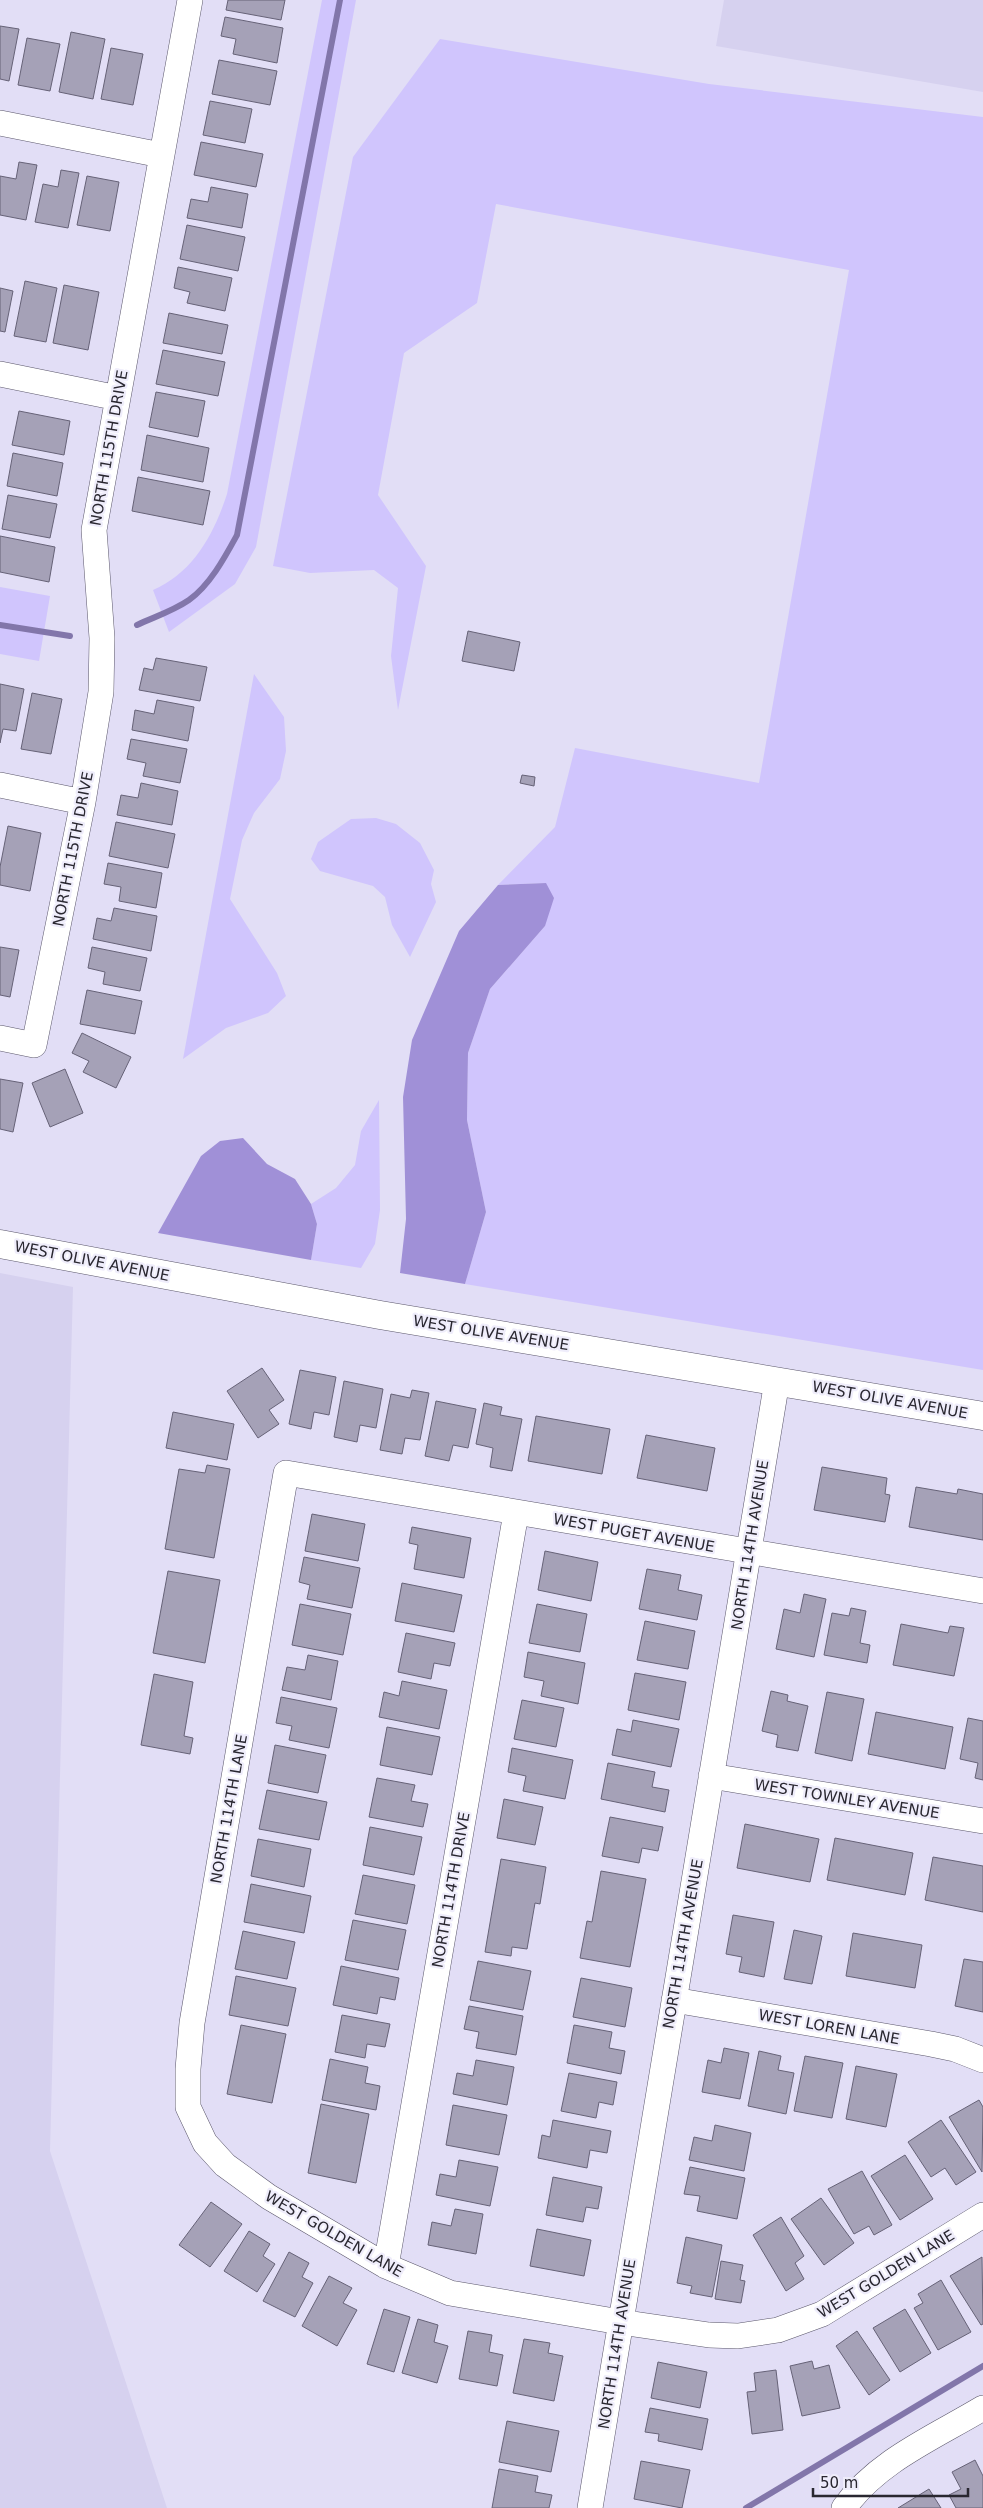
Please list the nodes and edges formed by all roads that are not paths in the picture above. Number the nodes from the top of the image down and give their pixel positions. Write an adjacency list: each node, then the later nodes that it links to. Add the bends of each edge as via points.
1 (190, 0): 3 (street, NORTH 115TH DRIVE)
2 (0, 123): 3 (street)
3 (161, 155): 5 (street, NORTH 115TH DRIVE)
4 (0, 374): 5 (street)
5 (118, 398): 7 (street, NORTH 115TH DRIVE, via 94,530 102,638 101,692)
6 (0, 785): 7 (street)
7 (83, 802): 8 (street, NORTH 115TH DRIVE, via 34,1045)
8 (0, 1038)
9 (0, 1244): 10 (main road, WEST OLIVE AVENUE, via 380,1314)
10 (777, 1381): 11 (main road, WEST OLIVE AVENUE); 14 (street, NORTH 114TH AVENUE)
11 (983, 1416)
12 (286, 1473): 13 (street, WEST PUGET AVENUE); 20 (street, NORTH 114TH LANE, via 189,2046 188,2107)
13 (516, 1513): 14 (street, WEST PUGET AVENUE); 22 (street, NORTH 114TH DRIVE)
14 (749, 1552): 15 (street, WEST PUGET AVENUE); 16 (street, NORTH 114TH AVENUE)
15 (983, 1591)
16 (712, 1776): 17 (street, WEST TOWNLEY AVENUE); 18 (street, NORTH 114TH AVENUE)
17 (983, 1821)
18 (674, 2000): 19 (street, WEST LOREN LANE, via 931,2044); 23 (street, NORTH 114TH AVENUE)
19 (983, 2060)
20 (205, 2143): 22 (street, WEST GOLDEN LANE, via 247,2183)
21 (983, 2215): 23 (street, WEST GOLDEN LANE, via 822,2314 778,2330 738,2336 709,2335)
22 (386, 2266): 23 (street, WEST GOLDEN LANE, via 450,2293)
23 (620, 2322): 25 (street, NORTH 114TH AVENUE)
24 (983, 2408): 26 (street, via 884,2467 856,2491)
25 (590, 2508)
26 (844, 2508)

